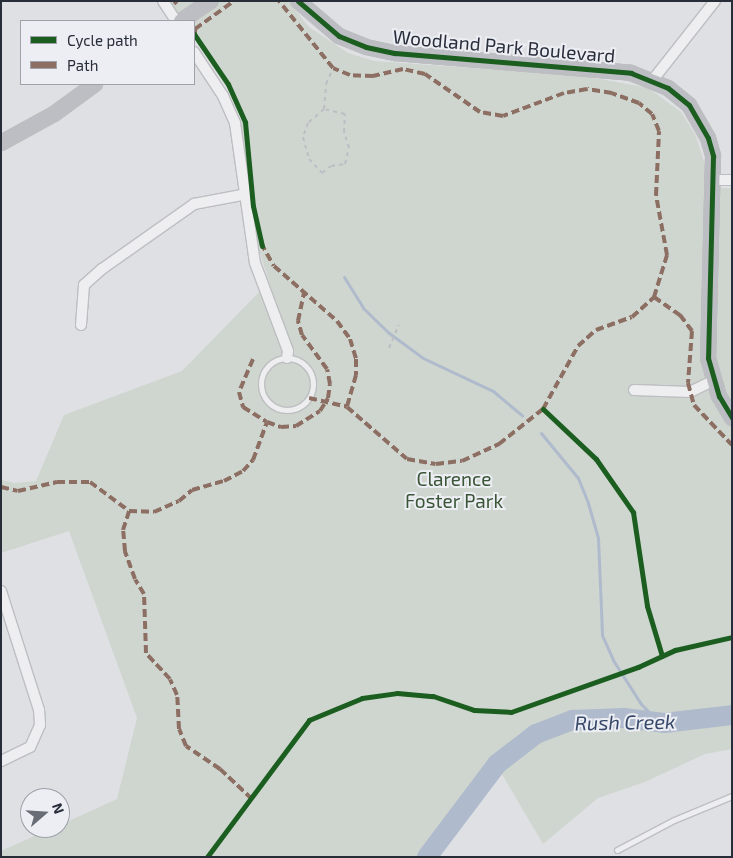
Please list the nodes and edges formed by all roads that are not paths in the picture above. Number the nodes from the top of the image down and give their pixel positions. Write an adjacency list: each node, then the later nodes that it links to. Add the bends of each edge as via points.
1 (163, 1): 5 (street)
2 (210, 1): 6 (street)
3 (298, 1): 8 (street, Woodland Park Boulevard, via 339,36 366,47 395,53 613,71)
4 (715, 1): 8 (street)
5 (175, 20)
6 (182, 20)
7 (195, 54): 13 (street, via 223,96 235,124)
8 (652, 81): 11 (street, Woodland Park Boulevard, via 668,88 696,115 713,156)
9 (94, 85): 10 (street, via 54,114)
10 (1, 143)
11 (712, 180): 12 (street); 16 (street, Woodland Park Boulevard, via 708,334)
12 (732, 180)
13 (247, 194): 14 (street, via 194,204 102,269 84,285); 15 (street, via 255,263 288,351)
14 (81, 325)
15 (287, 358): 15 (lane, via 268,366 260,386 269,404 289,411 305,402 313,386 306,367)
16 (713, 381): 17 (street, via 690,392); 18 (street, Woodland Park Boulevard)
17 (634, 390)
18 (732, 418)
19 (1, 591): 20 (street, via 39,710 40,725 30,747)
20 (1, 761)
21 (732, 796): 22 (lane, via 674,820)
22 (617, 850)

